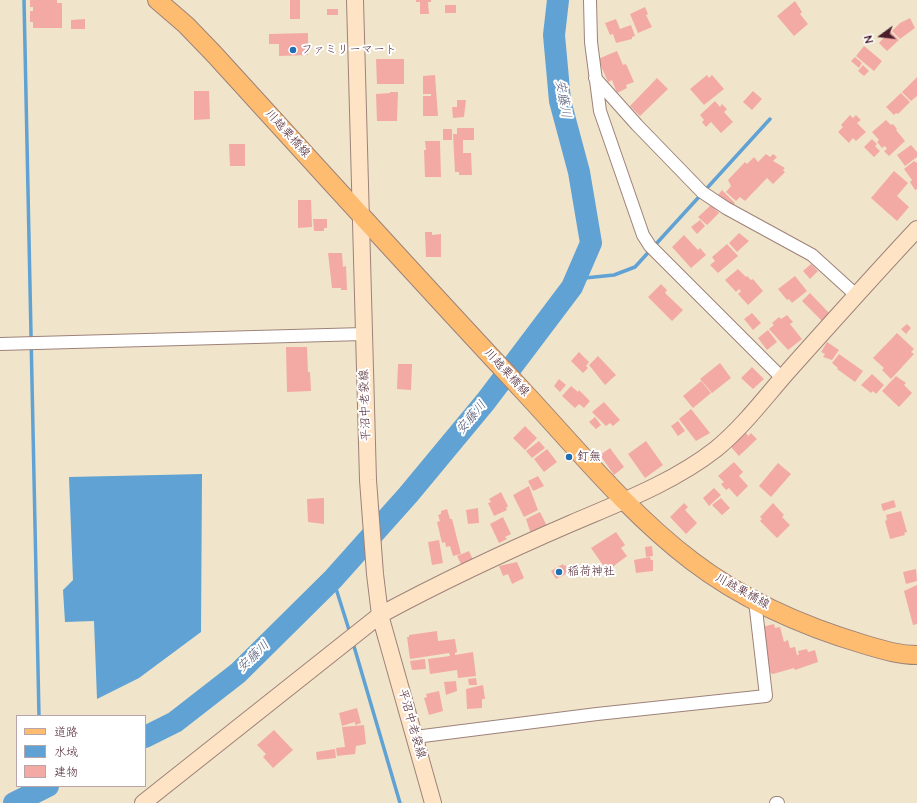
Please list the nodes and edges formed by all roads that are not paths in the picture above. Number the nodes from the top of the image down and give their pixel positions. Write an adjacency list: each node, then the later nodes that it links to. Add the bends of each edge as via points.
1 (157, 0): 5 (main road, 川越栗橋線, via 214,54)
2 (355, 0): 5 (street, 平沼中老袋線)
3 (590, 0): 4 (street)
4 (595, 78): 7 (street, via 702,192 812,255); 10 (street, via 600,112 643,236)
5 (360, 215): 8 (street, 平沼中老袋線); 11 (main road, 川越栗橋線)
6 (917, 229): 7 (street)
7 (856, 295): 10 (street)
8 (364, 334): 9 (street); 13 (street, 平沼中老袋線, via 369,488)
9 (0, 344)
10 (782, 378): 11 (street, via 751,415 715,449 694,464)
11 (625, 501): 12 (main road, 川越栗橋線, via 692,561); 13 (street, via 564,526)
12 (755, 601): 14 (main road, 川越栗橋線, via 830,633 903,655); 15 (street, via 766,696)
13 (380, 615): 15 (street, 平沼中老袋線); 16 (street)
14 (917, 656)
15 (414, 737): 17 (street, 平沼中老袋線)
16 (143, 803)
17 (433, 803)

